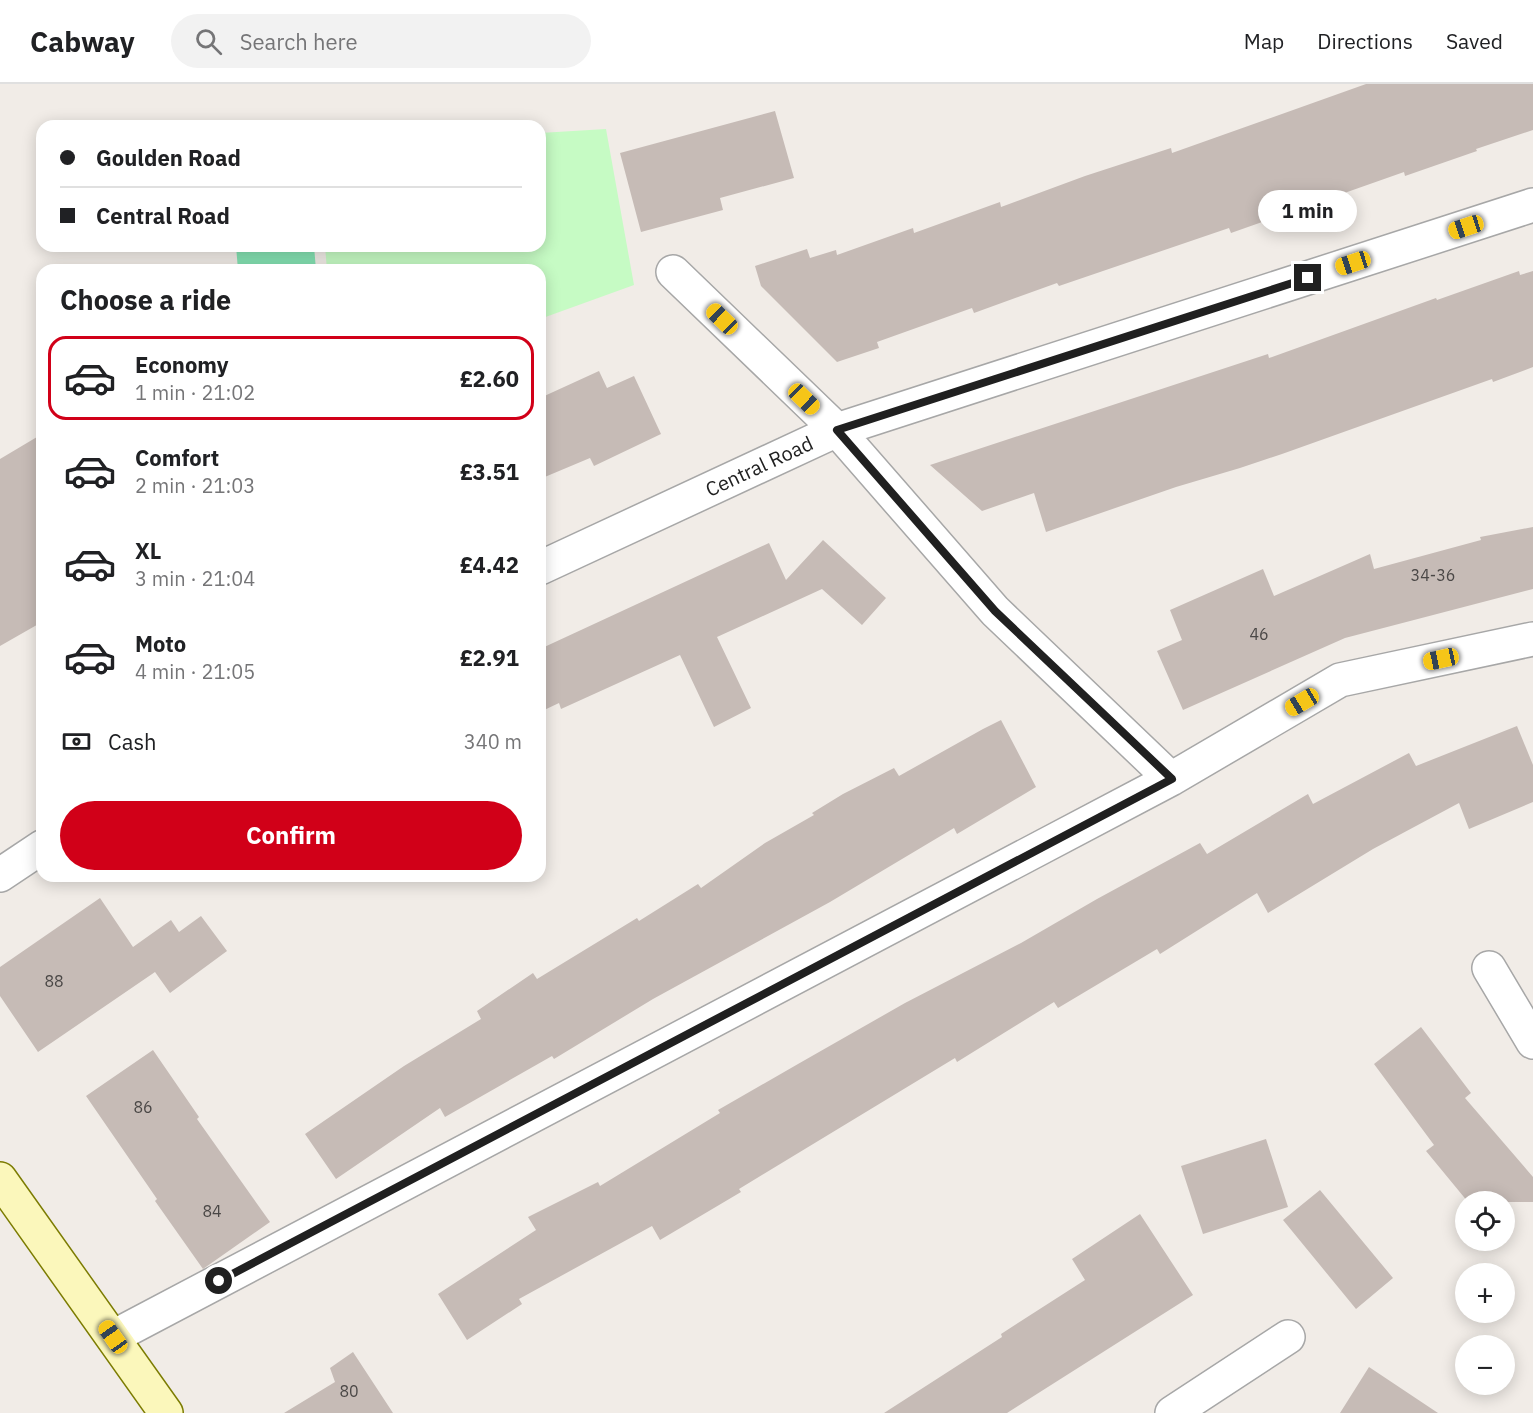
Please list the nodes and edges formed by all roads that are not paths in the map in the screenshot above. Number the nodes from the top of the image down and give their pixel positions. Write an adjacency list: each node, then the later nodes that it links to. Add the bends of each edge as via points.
1 (1533, 205): 3 (street, Central Road)
2 (672, 272): 3 (street)
3 (837, 430): 4 (street, Central Road); 6 (street, via 995,611)
4 (546, 565)
5 (1533, 639): 6 (street, via 1340,680)
6 (1172, 779): 12 (street)
7 (36, 851): 8 (street)
8 (0, 875)
9 (1489, 968): 10 (street)
10 (1533, 1042)
11 (0, 1179): 12 (main road)
12 (113, 1337): 14 (main road)
13 (1288, 1337): 15 (street)
14 (166, 1413)
15 (1172, 1413)

